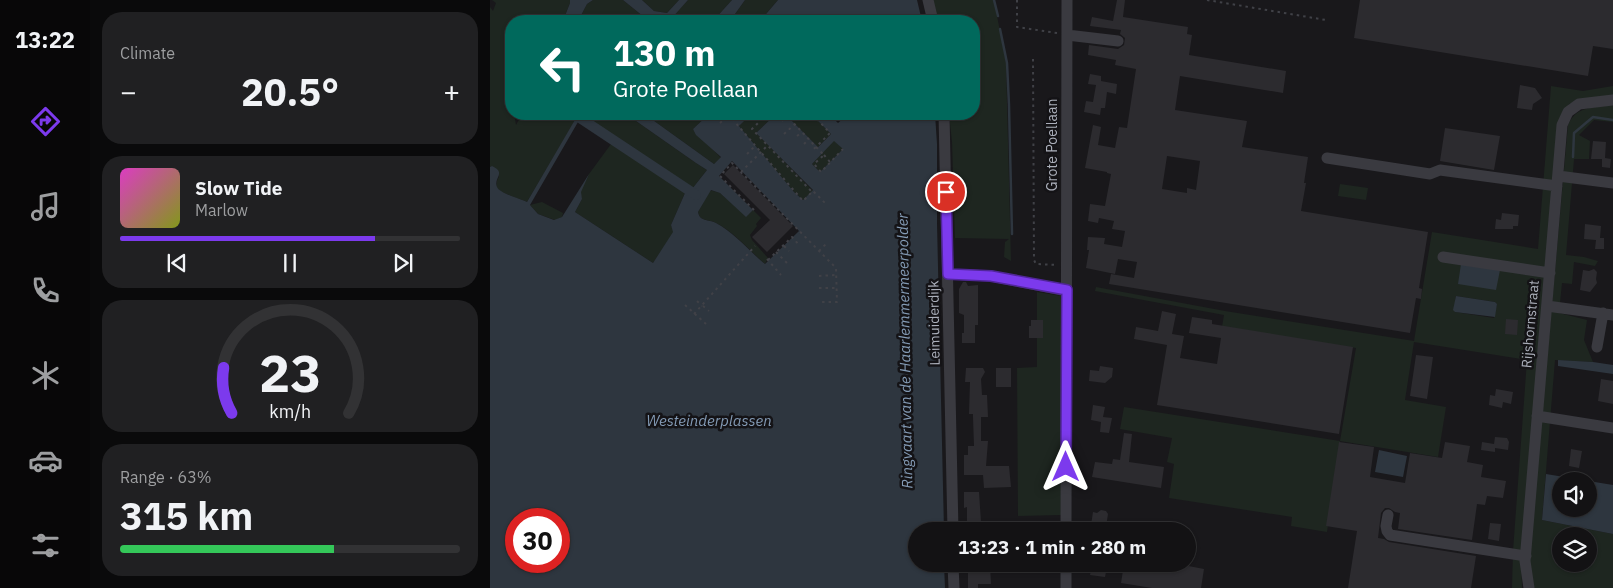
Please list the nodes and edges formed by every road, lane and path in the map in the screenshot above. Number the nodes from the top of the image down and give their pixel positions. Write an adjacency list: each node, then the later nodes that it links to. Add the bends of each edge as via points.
1 (1017, 0): 7 (path, via 1017,27)
2 (1067, 0): 7 (street, Grote Poellaan)
3 (1207, 0): 6 (path)
4 (926, 3): 5 (street)
5 (931, 15)
6 (1326, 20)
7 (1067, 34): 8 (street); 64 (street, Grote Poellaan)
8 (1118, 41)
9 (1034, 59): 64 (path, via 1034,260 1036,264)
10 (1613, 100): 40 (street, Rijshornstraat, via 1579,104 1568,112 1562,125)
11 (723, 120): 17 (path)
12 (761, 120): 29 (path, via 752,129)
13 (791, 120): 18 (path)
14 (818, 120): 31 (path, via 830,134)
15 (944, 120): 70 (street, Leimuiderdijk)
16 (734, 122): 19 (path); 20 (path)
17 (720, 123)
18 (795, 124): 22 (path); 23 (path)
19 (730, 125)
20 (739, 128): 21 (path); 26 (path)
21 (736, 130)
22 (802, 132): 24 (path); 25 (path)
23 (784, 134)
24 (797, 136)
25 (809, 139): 28 (path); 31 (path)
26 (750, 140): 27 (path); 30 (path)
27 (746, 143)
28 (804, 144)
29 (768, 145): 34 (path); 44 (path)
30 (755, 146): 34 (path); 35 (path)
31 (816, 147): 33 (path); 36 (path)
32 (843, 148): 38 (path)
33 (811, 151)
34 (761, 152): 39 (path); 44 (path, via 803,201)
35 (747, 154)
36 (824, 155): 38 (path); 38 (path, via 814,164 821,172)
37 (1327, 158): 40 (street, via 1430,174 1440,170)
38 (830, 162)
39 (741, 172): 43 (path); 47 (path, via 732,163 720,176)
40 (1558, 181): 42 (street); 68 (street, Rijshornstraat)
41 (758, 182): 43 (path)
42 (1613, 183)
43 (755, 185): 48 (path)
44 (812, 192): 45 (path)
45 (826, 204)
46 (782, 207): 48 (path)
47 (754, 210)
48 (779, 210): 54 (path)
49 (828, 242): 54 (path)
50 (755, 246): 57 (path)
51 (784, 246): 52 (path, via 792,238); 53 (path); 55 (path)
52 (800, 246)
53 (789, 251)
54 (819, 251): 72 (path, via 836,268)
55 (776, 252): 62 (path); 71 (path, via 768,260)
56 (739, 256): 59 (path)
57 (746, 256): 59 (path); 60 (path)
58 (1442, 257): 68 (street)
59 (743, 259): 63 (path)
60 (750, 259)
61 (732, 263): 65 (path)
62 (787, 263)
63 (739, 264): 65 (path); 66 (path)
64 (1067, 265): 82 (street, Grote Poellaan)
65 (736, 267): 69 (path)
66 (743, 268)
67 (726, 272): 69 (path)
68 (1550, 273): 91 (street, Rijshornstraat)
69 (730, 274): 73 (path); 76 (path)
70 (948, 274): 82 (street, via 991,276); 100 (street, Leimuiderdijk)
71 (781, 275)
72 (836, 275): 74 (path); 80 (path)
73 (736, 276)
74 (819, 276)
75 (718, 279): 76 (path)
76 (723, 282): 77 (path); 81 (path)
77 (728, 284)
78 (711, 287): 81 (path)
79 (818, 288): 80 (path)
80 (836, 288): 88 (path, via 837,302)
81 (716, 290): 83 (path); 85 (path)
82 (1067, 290): 101 (street, Grote Poellaan)
83 (721, 292)
84 (705, 294): 85 (path)
85 (709, 298): 87 (path); 90 (path)
86 (697, 301): 90 (path)
87 (713, 301)
88 (819, 302)
89 (685, 306): 93 (path)
90 (702, 306): 92 (path); 93 (path)
91 (1547, 306): 94 (street); 97 (street, Rijshornstraat)
92 (709, 311)
93 (694, 314): 95 (path)
94 (1608, 314): 96 (street)
95 (706, 324)
96 (1597, 347)
97 (1537, 416): 98 (street); 102 (street, Rijshornstraat)
98 (1613, 428)
99 (1388, 515): 102 (street, via 1386,532 1390,534)
100 (952, 522)
101 (1066, 522)
102 (1526, 556): 107 (street, Rijshornstraat)
103 (953, 572): 105 (street)
104 (1066, 572): 106 (street)
105 (954, 588)
106 (1066, 588)
107 (1529, 588)

